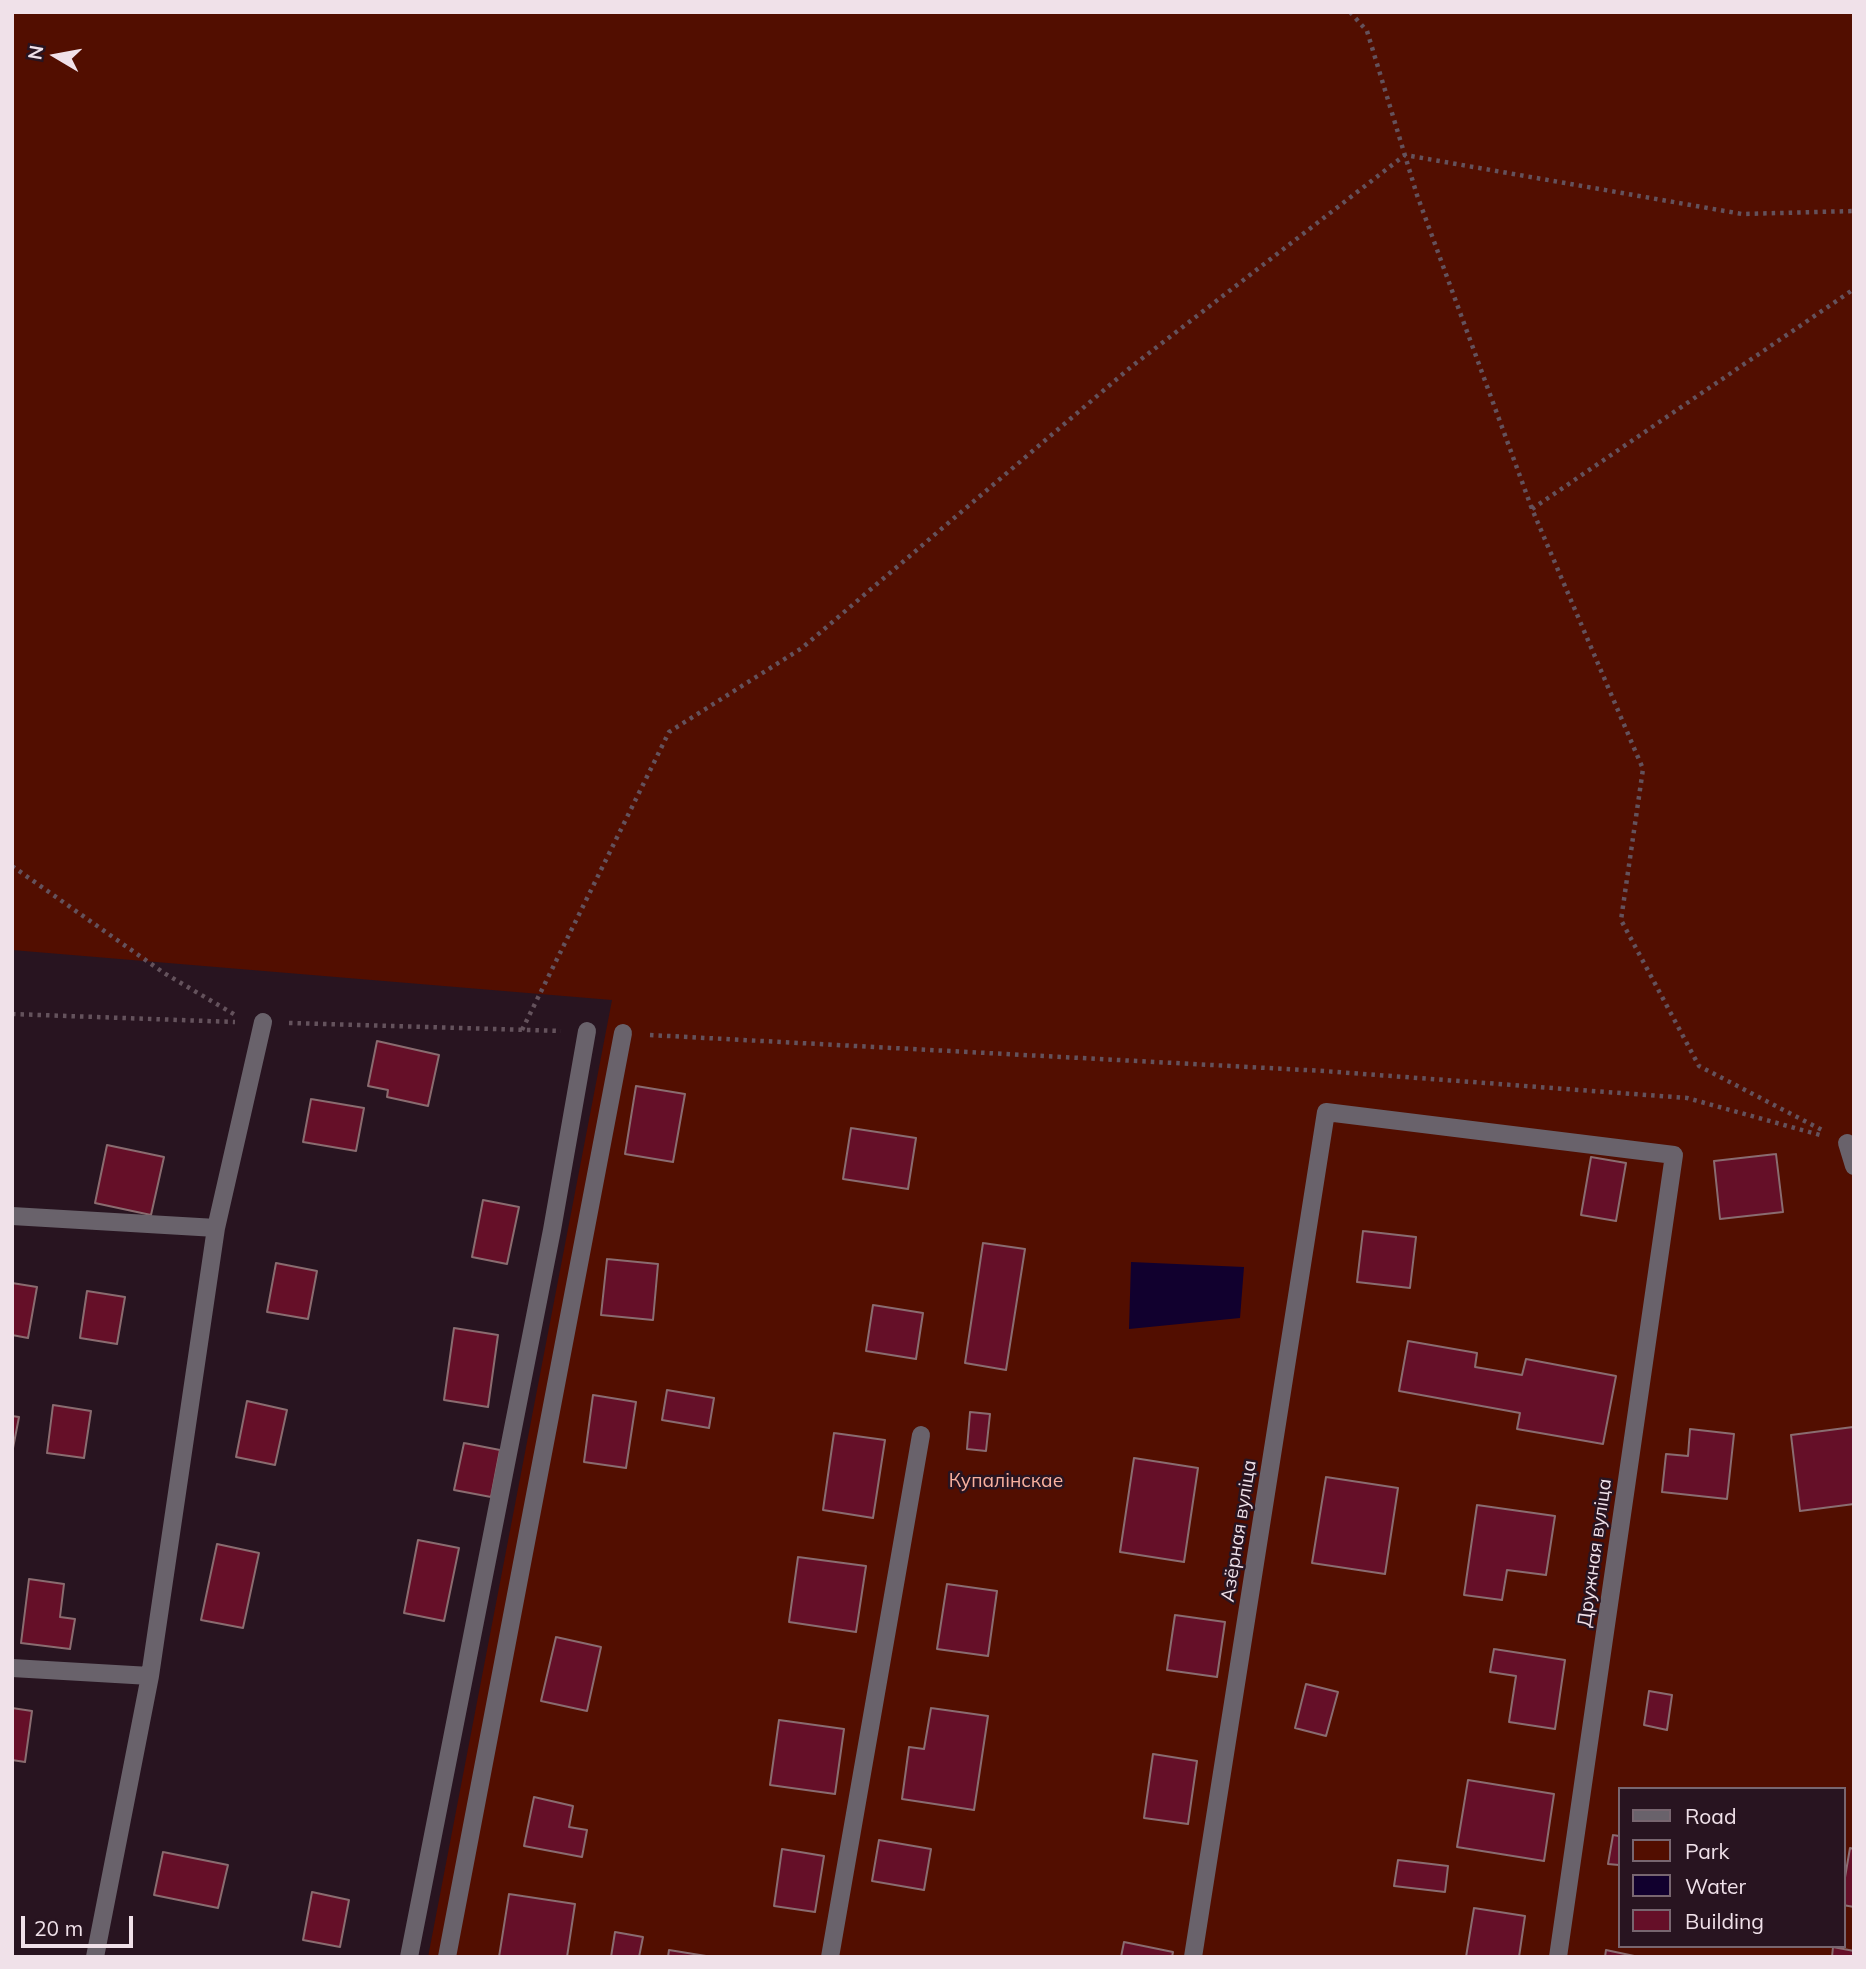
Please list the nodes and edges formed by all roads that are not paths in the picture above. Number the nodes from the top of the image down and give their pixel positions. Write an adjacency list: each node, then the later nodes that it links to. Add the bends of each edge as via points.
1 (255, 1022): 8 (street)
2 (587, 1031): 13 (street)
3 (623, 1033): 14 (street)
4 (1326, 1112): 16 (street, Азёрная вуліца); 17 (street, Дружная вуліца, via 1674,1155)
5 (1847, 1143): 6 (street)
6 (1854, 1166)
7 (12, 1216): 8 (street)
8 (216, 1228): 11 (street)
9 (921, 1435): 15 (street)
10 (12, 1668): 11 (street)
11 (150, 1676): 12 (street)
12 (95, 1957)
13 (409, 1957)
14 (447, 1957)
15 (830, 1957)
16 (1193, 1957)
17 (1558, 1957)

